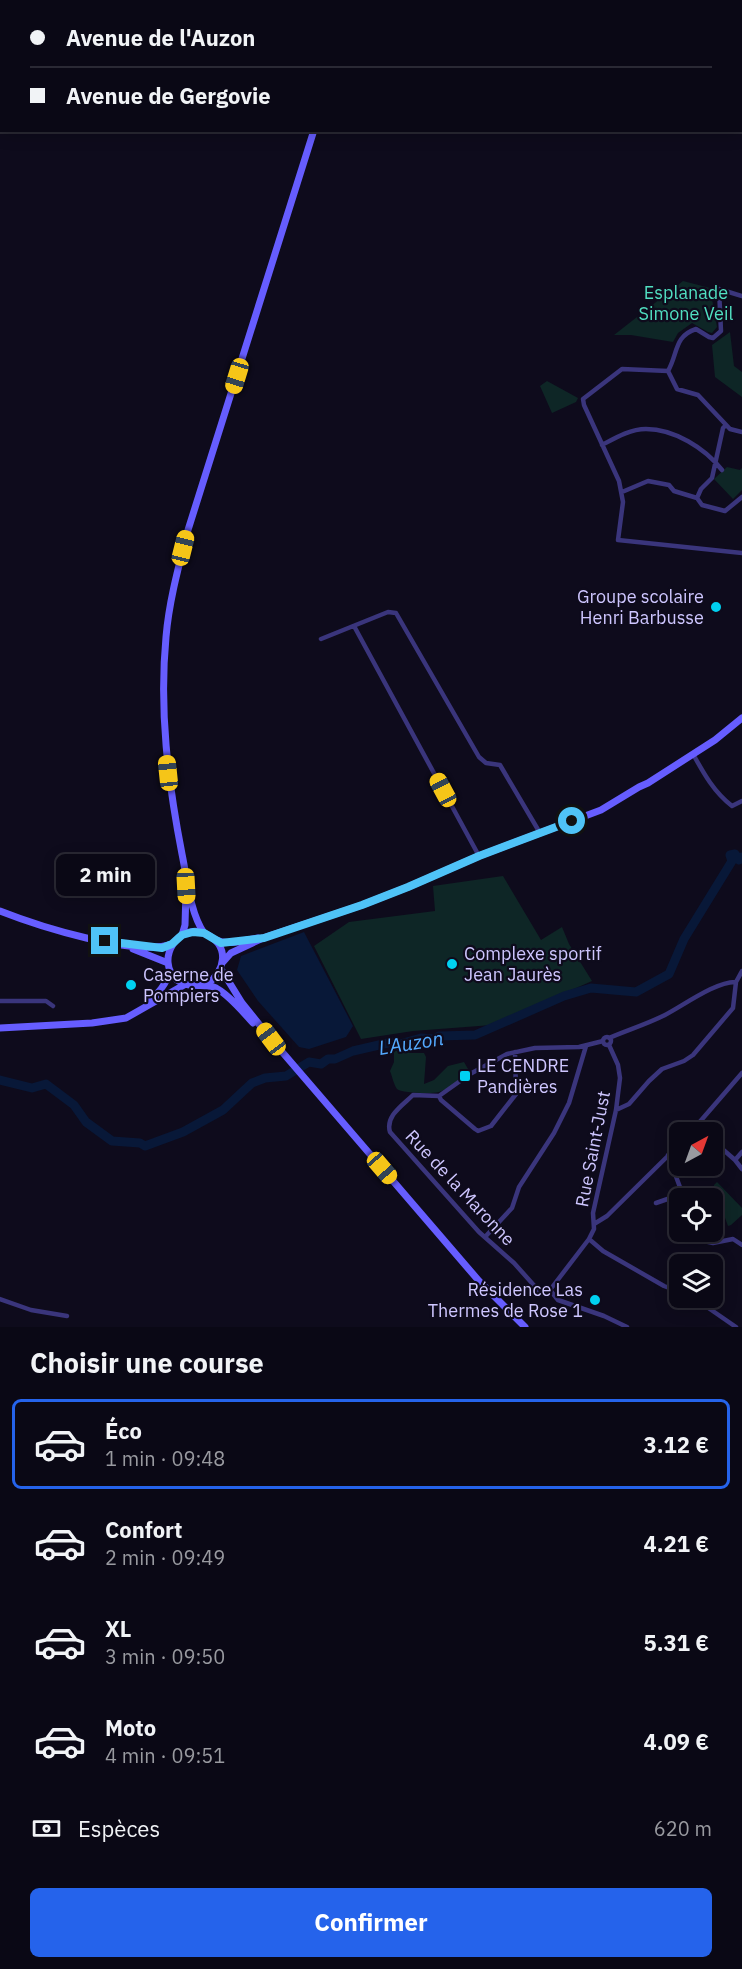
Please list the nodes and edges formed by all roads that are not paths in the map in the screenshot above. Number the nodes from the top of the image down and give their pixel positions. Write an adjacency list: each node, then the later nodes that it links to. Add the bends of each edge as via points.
1 (313, 132): 20 (main road, via 174,584 166,636 164,730)
2 (742, 296): 3 (street, via 719,289 721,331 713,338 696,329 683,334)
3 (668, 371): 4 (street, via 677,390 698,395); 6 (street, via 622,369 587,395 584,405)
4 (726, 425): 5 (street); 7 (street)
5 (742, 432)
6 (602, 445): 7 (street, via 626,433 646,429 680,436); 9 (street)
7 (715, 460): 8 (street); 11 (street, via 712,478)
8 (722, 470)
9 (622, 492): 11 (street, via 648,481 669,485 674,491); 12 (street, via 618,540)
10 (742, 497): 11 (street, via 725,511 702,505)
11 (697, 498)
12 (742, 553)
13 (354, 626): 14 (street); 18 (street, via 388,612 399,616 479,757 486,763 500,765); 19 (street)
14 (321, 639)
15 (742, 718): 16 (main road)
16 (693, 754): 17 (street, via 723,799 732,807); 18 (main road, via 601,810)
17 (742, 801)
18 (540, 833): 19 (main road)
19 (479, 856): 25 (main road, via 371,901)
20 (186, 872): 22 (main road, via 197,924); 23 (main road)
21 (0, 911): 26 (main road, via 63,932)
22 (204, 933): 23 (main road); 24 (main road)
23 (182, 935): 27 (main road)
24 (213, 938): 25 (main road, via 221,943); 29 (main road, via 222,950)
25 (264, 938): 29 (main road, via 231,953)
26 (120, 944): 27 (main road, via 162,948); 28 (main road)
27 (172, 944): 28 (main road)
28 (168, 963): 30 (main road)
29 (222, 965): 34 (main road, via 215,979); 40 (main road, via 242,1003)
30 (170, 971): 33 (main road); 37 (main road, via 162,988)
31 (742, 971): 32 (street)
32 (736, 982): 39 (street, via 717,986 663,1016); 47 (street, via 733,1008 693,1055 662,1069 629,1104)
33 (184, 985): 34 (main road); 37 (main road)
34 (206, 985): 40 (main road, via 225,995)
35 (0, 1001): 36 (street, via 46,1001)
36 (54, 1006)
37 (139, 1011): 38 (main road, via 111,1021)
38 (0, 1028)
39 (609, 1038): 41 (street); 42 (street)
40 (271, 1039): 68 (main road, via 479,1281)
41 (603, 1041): 42 (street); 43 (street)
42 (609, 1045): 47 (street, Rue Saint-Just, via 620,1077)
43 (586, 1046): 44 (street); 58 (street, via 560,1124 519,1187 512,1208)
44 (515, 1052): 46 (street, via 492,1061); 46 (street, via 516,1094 489,1128 478,1131)
45 (742, 1073): 48 (street)
46 (440, 1096): 58 (street, Rue de la Maronne, via 413,1095 391,1117 390,1132)
47 (616, 1110): 57 (street, Rue Saint-Just, via 593,1213)
48 (701, 1122)
49 (723, 1150): 52 (street)
50 (742, 1152): 52 (street)
51 (668, 1155): 54 (street); 57 (street, via 607,1216)
52 (735, 1160): 53 (street)
53 (742, 1169)
54 (680, 1188)
55 (669, 1200): 56 (street)
56 (656, 1203)
57 (594, 1224): 59 (street, Rue Saint-Just)
58 (485, 1237): 64 (street, Rue de la Maronne)
59 (589, 1239): 62 (street); 63 (street, Rue Saint-Just)
60 (723, 1241): 61 (street, via 733,1239)
61 (742, 1245)
62 (669, 1288)
63 (550, 1290): 64 (street, Rue Saint-Just); 69 (street, via 558,1300)
64 (545, 1294)
65 (0, 1299): 67 (street, via 31,1310)
66 (708, 1308): 70 (street)
67 (67, 1316)
68 (525, 1327)
69 (627, 1327)
70 (736, 1327)

